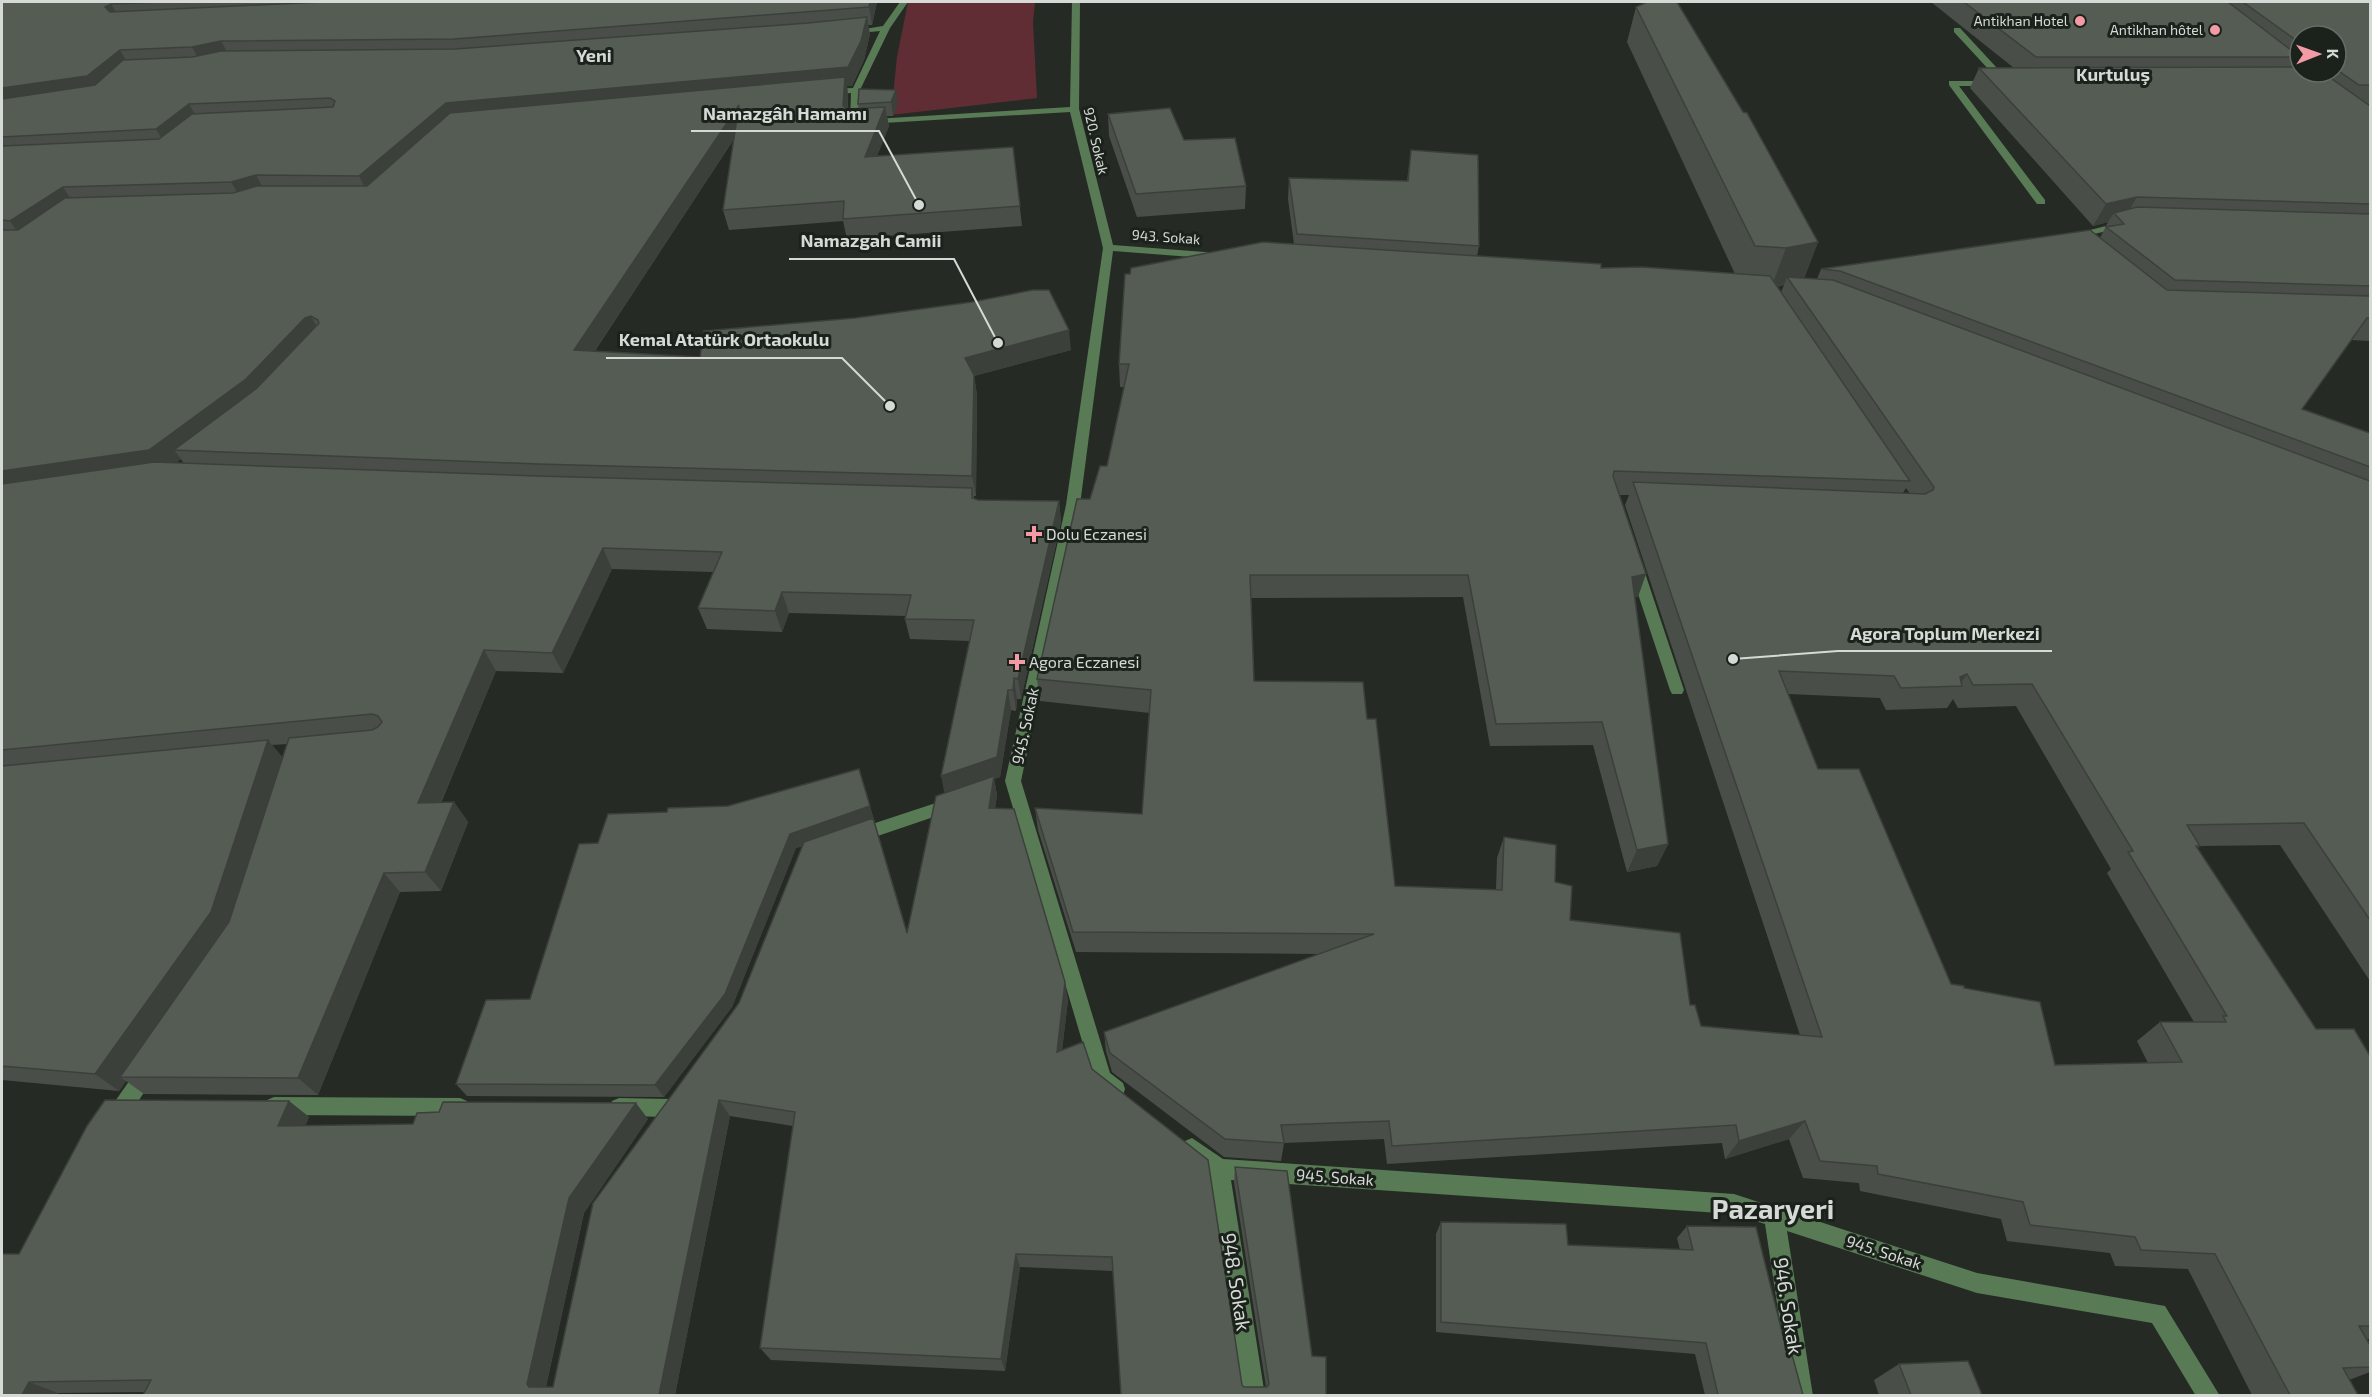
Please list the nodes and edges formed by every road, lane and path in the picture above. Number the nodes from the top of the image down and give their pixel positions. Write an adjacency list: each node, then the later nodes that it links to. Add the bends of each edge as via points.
1 (904, 2): 3 (street)
2 (1076, 2): 10 (street, 920. Sokak)
3 (886, 28): 5 (street); 8 (street)
4 (1957, 30): 6 (street)
5 (844, 33)
6 (2006, 83): 7 (street); 11 (street, via 1952,83)
7 (2018, 83)
8 (856, 90): 9 (street); 10 (street, via 853,123)
9 (820, 93)
10 (1074, 109): 14 (street, 920. Sokak)
11 (2041, 202)
12 (2135, 224): 13 (street)
13 (2067, 240)
14 (1108, 248): 15 (street, 943. Sokak); 18 (street, 945. Sokak, via 1067,504)
15 (1225, 256)
16 (1632, 555): 17 (street)
17 (1677, 690)
18 (1013, 781): 19 (street); 24 (street, 945. Sokak, via 1102,1078)
19 (991, 789)
20 (969, 797): 21 (street)
21 (848, 839)
22 (157, 1058): 25 (street)
23 (684, 1089): 30 (street)
24 (1129, 1099)
25 (124, 1105): 26 (street); 32 (street)
26 (148, 1105)
27 (255, 1106): 28 (street)
28 (480, 1107)
29 (599, 1107): 30 (street)
30 (670, 1108): 31 (street)
31 (656, 1127)
32 (104, 1134)
33 (1174, 1134): 34 (street)
34 (1219, 1169): 35 (street, 945. Sokak, via 1734,1204); 36 (street, 948. Sokak)
35 (1774, 1216): 37 (street, 946. Sokak); 38 (street, 945. Sokak, via 1977,1283 2158,1313)
36 (1254, 1395)
37 (1802, 1395)
38 (2209, 1395)

